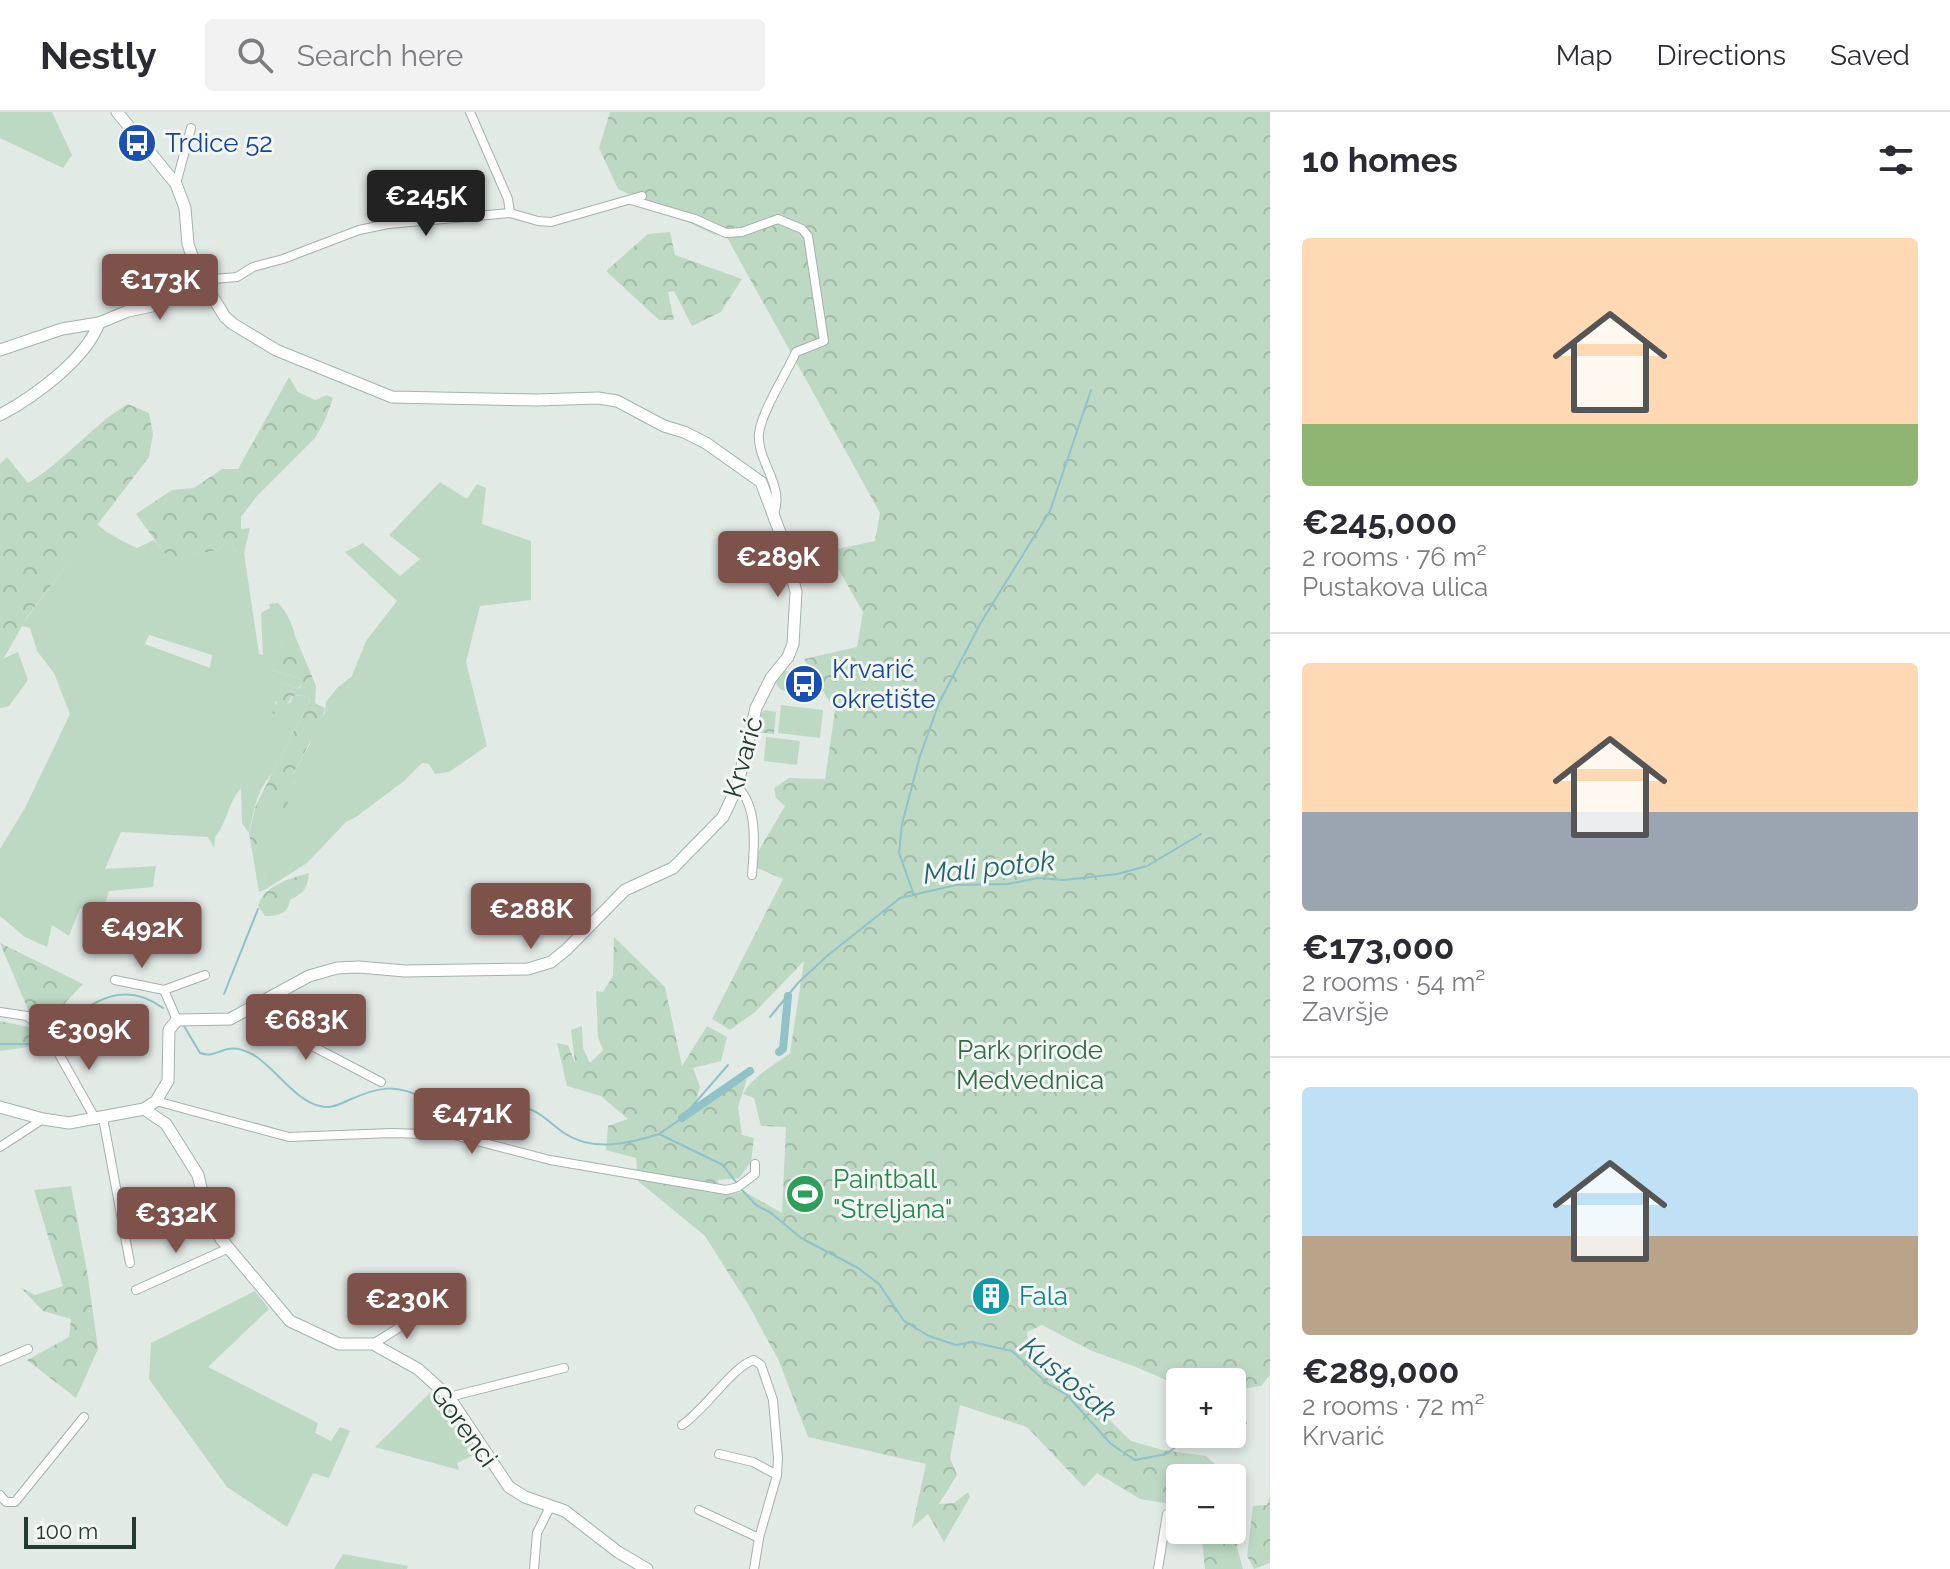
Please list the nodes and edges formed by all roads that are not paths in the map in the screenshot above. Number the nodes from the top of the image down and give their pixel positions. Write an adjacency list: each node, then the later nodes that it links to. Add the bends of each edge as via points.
1 (117, 112): 4 (street)
2 (470, 112): 7 (street)
3 (191, 128): 4 (street)
4 (176, 184): 8 (street, Krvarić, via 185,208 188,244)
5 (642, 196): 6 (street)
6 (631, 200): 7 (street, via 551,222); 12 (street, via 726,233 778,219 808,236 824,341 796,352 761,424 759,441 777,499)
7 (510, 213): 8 (street, via 369,227 237,277)
8 (203, 283): 9 (street); 12 (street, Krvarić, via 225,317 260,343 392,397 617,401 706,443 761,482)
9 (99, 323): 10 (street); 11 (street, via 67,367)
10 (0, 350)
11 (0, 415)
12 (774, 513): 13 (street, Krvarić, via 796,592 793,644 756,708)
13 (737, 787): 14 (street, via 751,821); 19 (street, Krvarić, via 723,817 681,861 625,890 566,950 540,967 337,968 309,976)
14 (752, 875)
15 (205, 975): 17 (street)
16 (115, 980): 17 (street)
17 (164, 990): 20 (street)
18 (0, 1012): 26 (street, via 27,1016 46,1031)
19 (247, 1012): 20 (street, Krvarić, via 230,1019); 21 (street)
20 (177, 1020): 22 (street, via 169,1030 168,1081)
21 (381, 1082)
22 (156, 1101): 24 (street); 28 (street, via 289,1137 454,1135 550,1160 726,1190 755,1174)
23 (0, 1107): 25 (street)
24 (144, 1109): 26 (street); 29 (street, Gorenci, via 166,1124 198,1175 208,1216)
25 (43, 1119): 26 (street); 27 (street)
26 (100, 1119): 30 (street)
27 (0, 1147)
28 (755, 1164)
29 (229, 1248): 31 (street); 33 (street, Gorenci, via 300,1327 339,1344)
30 (130, 1263)
31 (136, 1290)
32 (424, 1312): 33 (street)
33 (373, 1344): 37 (street, Gorenci, via 418,1369)
34 (28, 1349): 35 (street)
35 (0, 1361)
36 (564, 1368): 37 (street)
37 (449, 1397): 43 (street, Gorenci, via 505,1482 519,1494)
38 (84, 1417): 42 (street, via 15,1502)
39 (682, 1425): 41 (street, via 741,1366 758,1362 774,1406)
40 (719, 1454): 41 (street, via 753,1462)
41 (777, 1475): 46 (street)
42 (0, 1495)
43 (551, 1505): 47 (street, via 537,1533); 48 (street, Gorenci)
44 (699, 1510): 46 (street)
45 (1166, 1520): 50 (street)
46 (759, 1538): 49 (street)
47 (534, 1569)
48 (647, 1569)
49 (754, 1569)
50 (1158, 1569)

